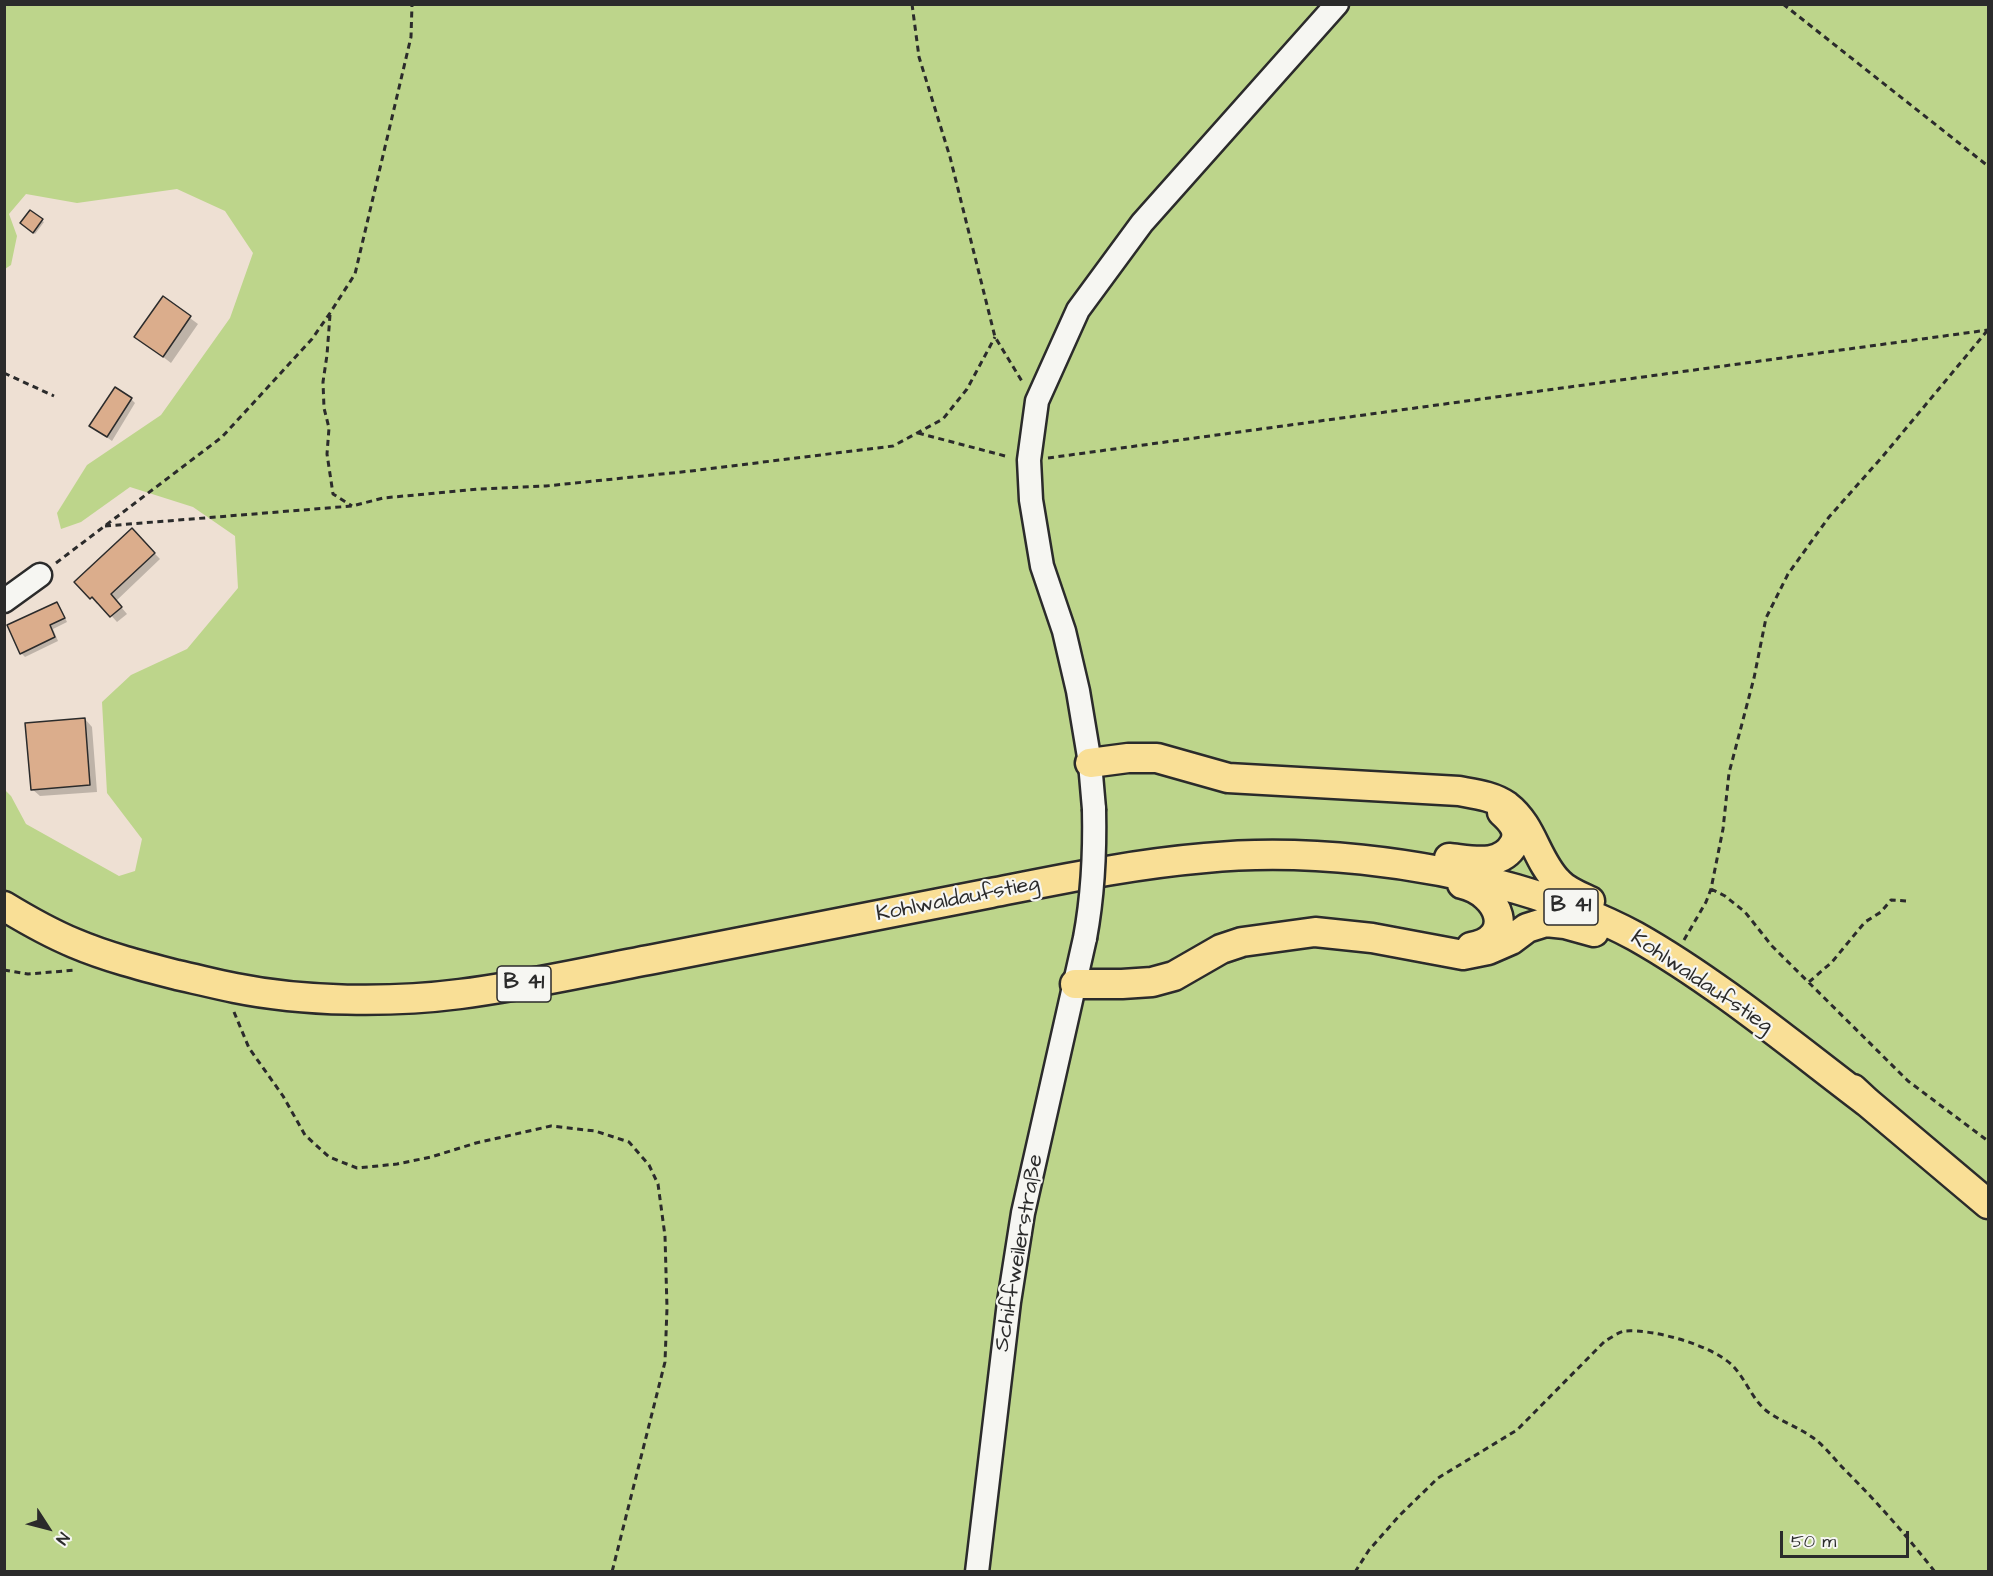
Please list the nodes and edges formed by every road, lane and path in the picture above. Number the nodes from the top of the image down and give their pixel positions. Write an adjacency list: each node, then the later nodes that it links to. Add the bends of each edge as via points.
1 (412, 4): 6 (path, via 411,37 355,274)
2 (912, 4): 8 (path, via 919,57 950,157)
3 (1337, 4): 11 (street, Schiffweilerstraße, via 1142,223 1078,310)
4 (1783, 4): 5 (path)
5 (1989, 166)
6 (330, 313): 14 (path, via 323,382 329,428 327,454 333,494); 15 (path, via 312,339 222,437)
7 (1988, 330): 13 (path); 22 (path, via 1829,517 1788,574 1766,618 1729,773)
8 (994, 337): 11 (path); 12 (path, via 967,389 943,419)
9 (4, 373): 10 (path)
10 (54, 396)
11 (1037, 401): 13 (street, Schiffweilerstraße)
12 (918, 433): 13 (path); 14 (path, via 893,446 635,477 383,498)
13 (1029, 460): 18 (street, Schiffweilerstraße, via 1042,566 1064,631)
14 (352, 506): 15 (path)
15 (105, 526): 16 (path)
16 (40, 575): 17 (street)
17 (4, 601)
18 (1090, 763): 19 (main road, via 1157,758 1228,778); 28 (street, Schiffweilerstraße, bridge, via 1093,882)
19 (1459, 791): 20 (main road, via 1488,803 1513,822 1516,840 1503,858 1486,861 1351,849); 26 (main road, via 1490,797 1506,806 1525,824 1559,884)
20 (1264, 855): 21 (main road, Kohlwaldaufstieg / B 41); 29 (main road, Kohlwaldaufstieg / B 41, via 1207,857 1126,868 458,995 365,1000)
21 (1347, 860): 25 (main road, via 1469,886 1487,896 1496,907 1499,920 1494,934 1480,945 1441,949); 30 (main road, Kohlwaldaufstieg / B 41, via 1472,877 1577,909 1682,965)
22 (1711, 890): 26 (path); 27 (path, via 1745,912 1772,946)
23 (1906, 901): 27 (path, via 1891,900)
24 (4, 906): 29 (main road, Kohlwaldaufstieg / B 41, via 76,944 134,965)
25 (1412, 945): 28 (main road, via 1315,932 1270,937 1221,949 1174,976 1152,982); 30 (main road, via 1463,955 1488,950 1546,922 1565,924 1596,933 1676,970)
26 (1680, 947): 31 (main road, via 1833,1069)
27 (1809, 982): 32 (path, via 1908,1081)
28 (1076, 984): 35 (street, Schiffweilerstraße, via 1023,1213)
29 (239, 989): 34 (path, via 234,1015 249,1048 305,1136 329,1156 357,1168 430,1158 551,1126 596,1131 629,1142 650,1165 658,1184 665,1236 665,1362)
30 (1767, 1026): 31 (main road, Kohlwaldaufstieg / B 41)
31 (1867, 1102): 33 (main road, B 41)
32 (1989, 1141)
33 (1989, 1204)
34 (612, 1572)
35 (977, 1572)
36 (1354, 1572): 37 (path, via 1400,1515 1438,1478 1517,1430 1598,1347 1622,1331 1666,1336 1706,1349 1730,1363 1766,1410 1813,1437)
37 (1935, 1572)

